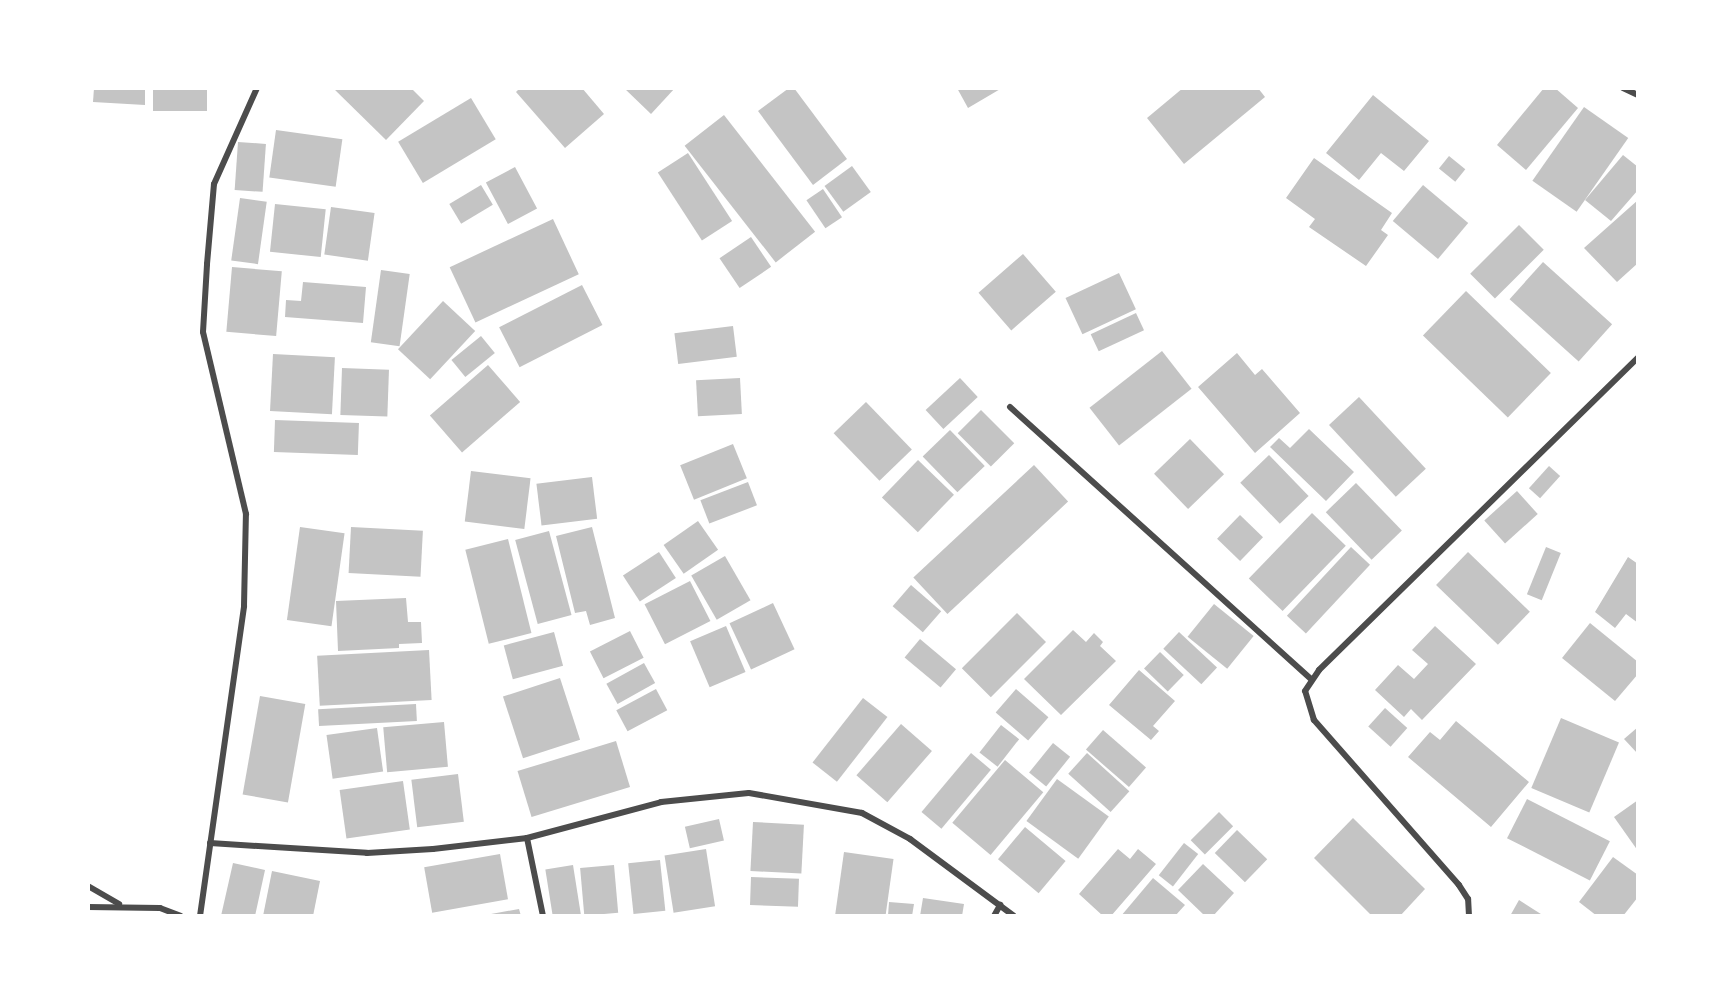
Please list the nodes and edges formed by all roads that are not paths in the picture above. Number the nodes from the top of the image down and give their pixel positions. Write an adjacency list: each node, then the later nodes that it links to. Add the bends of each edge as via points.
1 (257, 88): 8 (street, via 214,184 206,275 203,332 246,514 244,606)
2 (1623, 88): 3 (street)
3 (1638, 95)
4 (1638, 357): 6 (street)
5 (1010, 406): 6 (street)
6 (1311, 679): 18 (street, via 1305,691 1314,720 1459,885 1468,899)
7 (527, 838): 8 (street, via 367,853); 11 (street, via 661,802 749,793 862,813 910,838); 15 (street)
8 (210, 843): 14 (street)
9 (88, 886): 10 (street)
10 (120, 904): 12 (street); 13 (street, via 160,908)
11 (1000, 905): 16 (street); 17 (street)
12 (88, 907)
13 (181, 915)
14 (200, 915)
15 (543, 915)
16 (994, 915)
17 (1014, 915)
18 (1469, 915)

